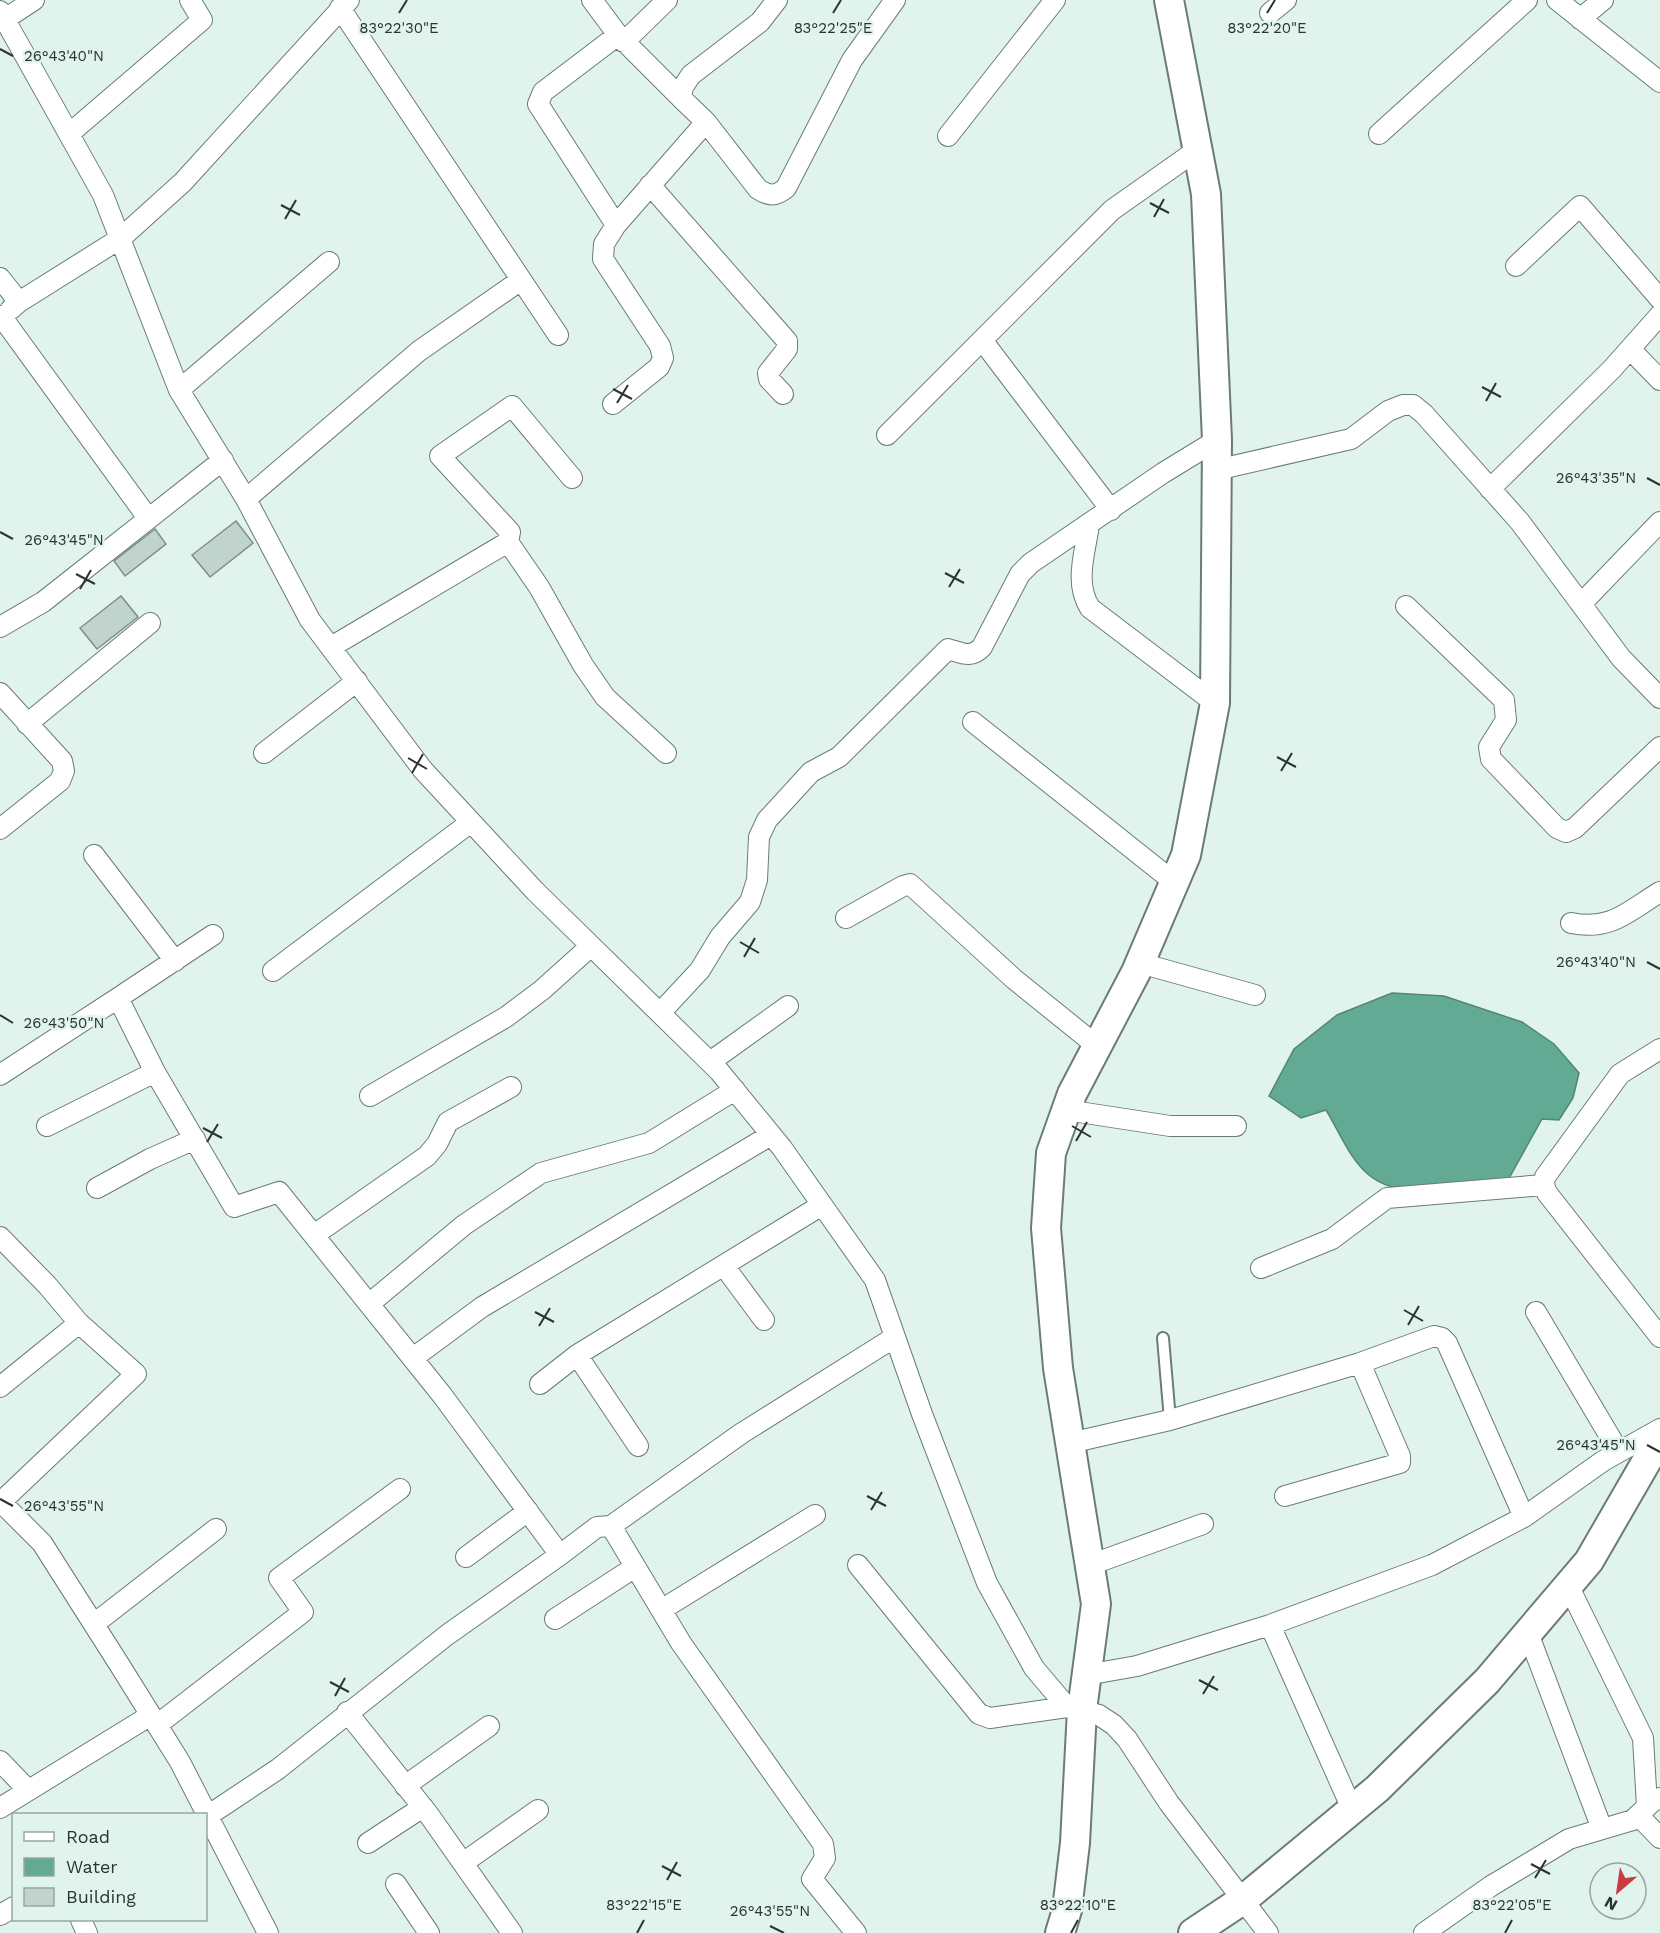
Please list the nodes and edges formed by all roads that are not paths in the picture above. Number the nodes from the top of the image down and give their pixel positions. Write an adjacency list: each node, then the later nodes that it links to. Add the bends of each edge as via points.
1 (34, 0): 15 (street)
2 (190, 0): 21 (street, via 202,20)
3 (592, 0): 17 (street)
4 (667, 0): 17 (street)
5 (777, 0): 19 (street, via 760,22 692,75)
6 (895, 0): 20 (street, via 852,60 786,188 778,194 768,195 758,189)
7 (1055, 0): 23 (street)
8 (1169, 0): 24 (street)
9 (1286, 0): 14 (street)
10 (1527, 0): 22 (street)
11 (1557, 0): 16 (street)
12 (1603, 0): 16 (street)
13 (345, 4): 27 (street, via 183,182); 31 (street)
14 (1270, 13)
15 (2, 15): 21 (street)
16 (1580, 19): 18 (street)
17 (621, 38): 19 (street); 26 (street, via 543,93 538,104)
18 (1660, 82)
19 (681, 98): 20 (street)
20 (706, 122): 25 (street)
21 (69, 134): 27 (street, via 103,195)
22 (1379, 134)
23 (948, 136)
24 (1197, 150): 37 (street, via 1112,210); 44 (street, via 1206,194)
25 (650, 185): 26 (street); 41 (street, via 787,341 787,349 768,373)
26 (616, 225): 42 (street, via 602,250 603,259 660,346 663,358 659,367)
27 (121, 238): 33 (street); 40 (street)
28 (329, 262): 40 (street)
29 (1516, 266): 32 (street, via 1580,206)
30 (0, 278): 33 (street)
31 (521, 280): 36 (street); 49 (street, via 419,351)
32 (1660, 299)
33 (19, 302): 35 (street)
34 (1660, 315): 38 (street)
35 (1, 316): 51 (street)
36 (558, 335)
37 (982, 340): 43 (street); 50 (street)
38 (1630, 349): 39 (street); 48 (street)
39 (1660, 380)
40 (179, 390): 45 (street)
41 (783, 394)
42 (613, 404)
43 (887, 435)
44 (1217, 440): 46 (street); 50 (street)
45 (223, 460): 49 (street); 51 (street)
46 (1216, 470): 48 (street, via 1351,439 1388,411 1413,405); 63 (street)
47 (572, 478): 54 (street, via 512,406 440,456 510,532)
48 (1490, 489): 55 (street, via 1520,522)
49 (246, 499): 59 (street, via 310,620)
50 (1111, 510): 53 (street)
51 (148, 518): 58 (street, via 43,602)
52 (1660, 522): 55 (street)
53 (1089, 525): 63 (street, via 1080,584 1090,608); 84 (street, via 1020,574 976,654 948,649 839,757 811,772 766,820 759,837 757,880 750,902 720,937 700,970)
54 (508, 542): 59 (street); 68 (street, via 605,697)
55 (1581, 604): 62 (street, via 1621,658)
56 (1406, 606): 66 (street, via 1504,700 1506,720 1489,747 1491,759 1557,828 1566,832 1575,828)
57 (150, 623): 65 (street)
58 (0, 627)
59 (331, 647): 60 (street)
60 (357, 681): 67 (street); 69 (street, via 423,770)
61 (0, 693): 65 (street)
62 (1660, 698)
63 (1215, 703): 72 (street, via 1186,855)
64 (973, 722): 72 (street)
65 (27, 724): 70 (street, via 62,761 63,771 60,781)
66 (1660, 747)
67 (264, 753)
68 (666, 753)
69 (471, 822): 77 (street); 80 (street)
70 (0, 829)
71 (93, 855): 78 (street)
72 (1174, 882): 79 (street)
73 (1660, 892): 75 (street, via 1609,923 1592,927)
74 (846, 918): 85 (street, via 910,885 1014,980)
75 (1571, 923)
76 (213, 935): 78 (street)
77 (591, 946): 84 (street); 92 (street, via 524,1004)
78 (175, 960): 82 (street)
79 (1140, 963): 81 (street); 85 (street)
80 (273, 971)
81 (1255, 995)
82 (118, 998): 88 (street); 89 (street)
83 (788, 1006): 87 (street)
84 (660, 1013): 87 (street)
85 (1097, 1046): 93 (street)
86 (1660, 1049): 98 (street, via 1620,1074 1545,1177)
87 (710, 1062): 91 (street)
88 (155, 1072): 94 (street); 97 (street)
89 (0, 1075)
90 (512, 1087): 101 (street, via 454,1117 427,1156)
91 (735, 1090): 96 (street); 105 (street, via 649,1143 541,1173 464,1225)
92 (370, 1096)
93 (1066, 1110): 95 (street, via 1170,1126); 120 (street, via 1051,1153 1046,1228 1058,1368)
94 (47, 1126)
95 (1236, 1126)
96 (771, 1135): 100 (street); 113 (street, via 482,1307)
97 (195, 1139): 99 (street); 101 (street, via 234,1207 279,1192)
98 (1544, 1185): 104 (street, via 1387,1198 1332,1239); 110 (street)
99 (97, 1188)
100 (822, 1205): 103 (street); 109 (street, via 875,1280)
101 (314, 1234): 105 (street)
102 (0, 1237): 108 (street)
103 (724, 1266): 107 (street); 112 (street)
104 (1261, 1268)
105 (369, 1304): 113 (street)
106 (1536, 1312): 122 (street)
107 (764, 1320)
108 (79, 1323): 116 (street); 125 (street, via 136,1374)
109 (895, 1337): 130 (street, via 742,1433); 144 (street, via 987,1583 1034,1668)
110 (1660, 1337)
111 (1163, 1338): 117 (lane)
112 (577, 1355): 115 (street); 121 (street)
113 (412, 1358): 126 (street)
114 (1360, 1363): 117 (street); 124 (street, via 1400,1463); 128 (street, via 1434,1336 1442,1338)
115 (540, 1384)
116 (0, 1387)
117 (1170, 1420): 120 (street)
118 (1660, 1429): 122 (street)
119 (1660, 1438): 137 (street, via 1589,1561)
120 (1070, 1443): 135 (street)
121 (638, 1446)
122 (1619, 1452): 128 (street)
123 (400, 1489): 146 (street, via 279,1578 303,1612)
124 (1285, 1496)
125 (0, 1502): 140 (street, via 42,1543)
126 (528, 1511): 132 (street); 133 (street)
127 (815, 1515): 138 (street)
128 (1524, 1517): 141 (street, via 1432,1565)
129 (1203, 1524): 135 (street)
130 (611, 1526): 132 (street, via 597,1527); 136 (street)
131 (216, 1529): 140 (street)
132 (560, 1555): 145 (street)
133 (466, 1557)
134 (858, 1565): 144 (street, via 979,1714 990,1718)
135 (1090, 1565): 143 (street, via 1096,1604)
136 (635, 1567): 138 (street); 139 (street)
137 (1568, 1585): 142 (street); 151 (street, via 1643,1737)
138 (661, 1610): 169 (street, via 823,1844 825,1858 812,1879)
139 (555, 1619)
140 (94, 1624): 146 (street)
141 (1270, 1625): 143 (street, via 1137,1666); 154 (street)
142 (1528, 1633): 154 (street, via 1486,1681); 159 (street)
143 (1086, 1675): 144 (street)
144 (1075, 1708): 164 (street, via 1100,1715 1127,1739 1169,1803); 170 (street, via 1075,1843 1067,1910)
145 (347, 1712): 149 (street); 157 (street, via 278,1769)
146 (154, 1720): 150 (street); 156 (street)
147 (489, 1726): 149 (street)
148 (0, 1761): 150 (street)
149 (405, 1786): 152 (street)
150 (28, 1790): 153 (street)
151 (1648, 1806): 159 (street, via 1633,1820); 160 (street)
152 (423, 1807): 161 (street); 162 (street)
153 (0, 1808)
154 (1352, 1809): 164 (street)
155 (538, 1810): 162 (street)
156 (204, 1813)
157 (207, 1816)
158 (207, 1819): 166 (street)
159 (1602, 1829): 165 (street, via 1569,1839 1491,1886)
160 (1660, 1838)
161 (368, 1843)
162 (463, 1863): 168 (street)
163 (396, 1884): 167 (street)
164 (1244, 1899): 171 (street); 172 (street)
165 (1428, 1932)
166 (268, 1933)
167 (429, 1933)
168 (512, 1933)
169 (856, 1933)
170 (1060, 1933)
171 (1193, 1933)
172 (1268, 1933)

